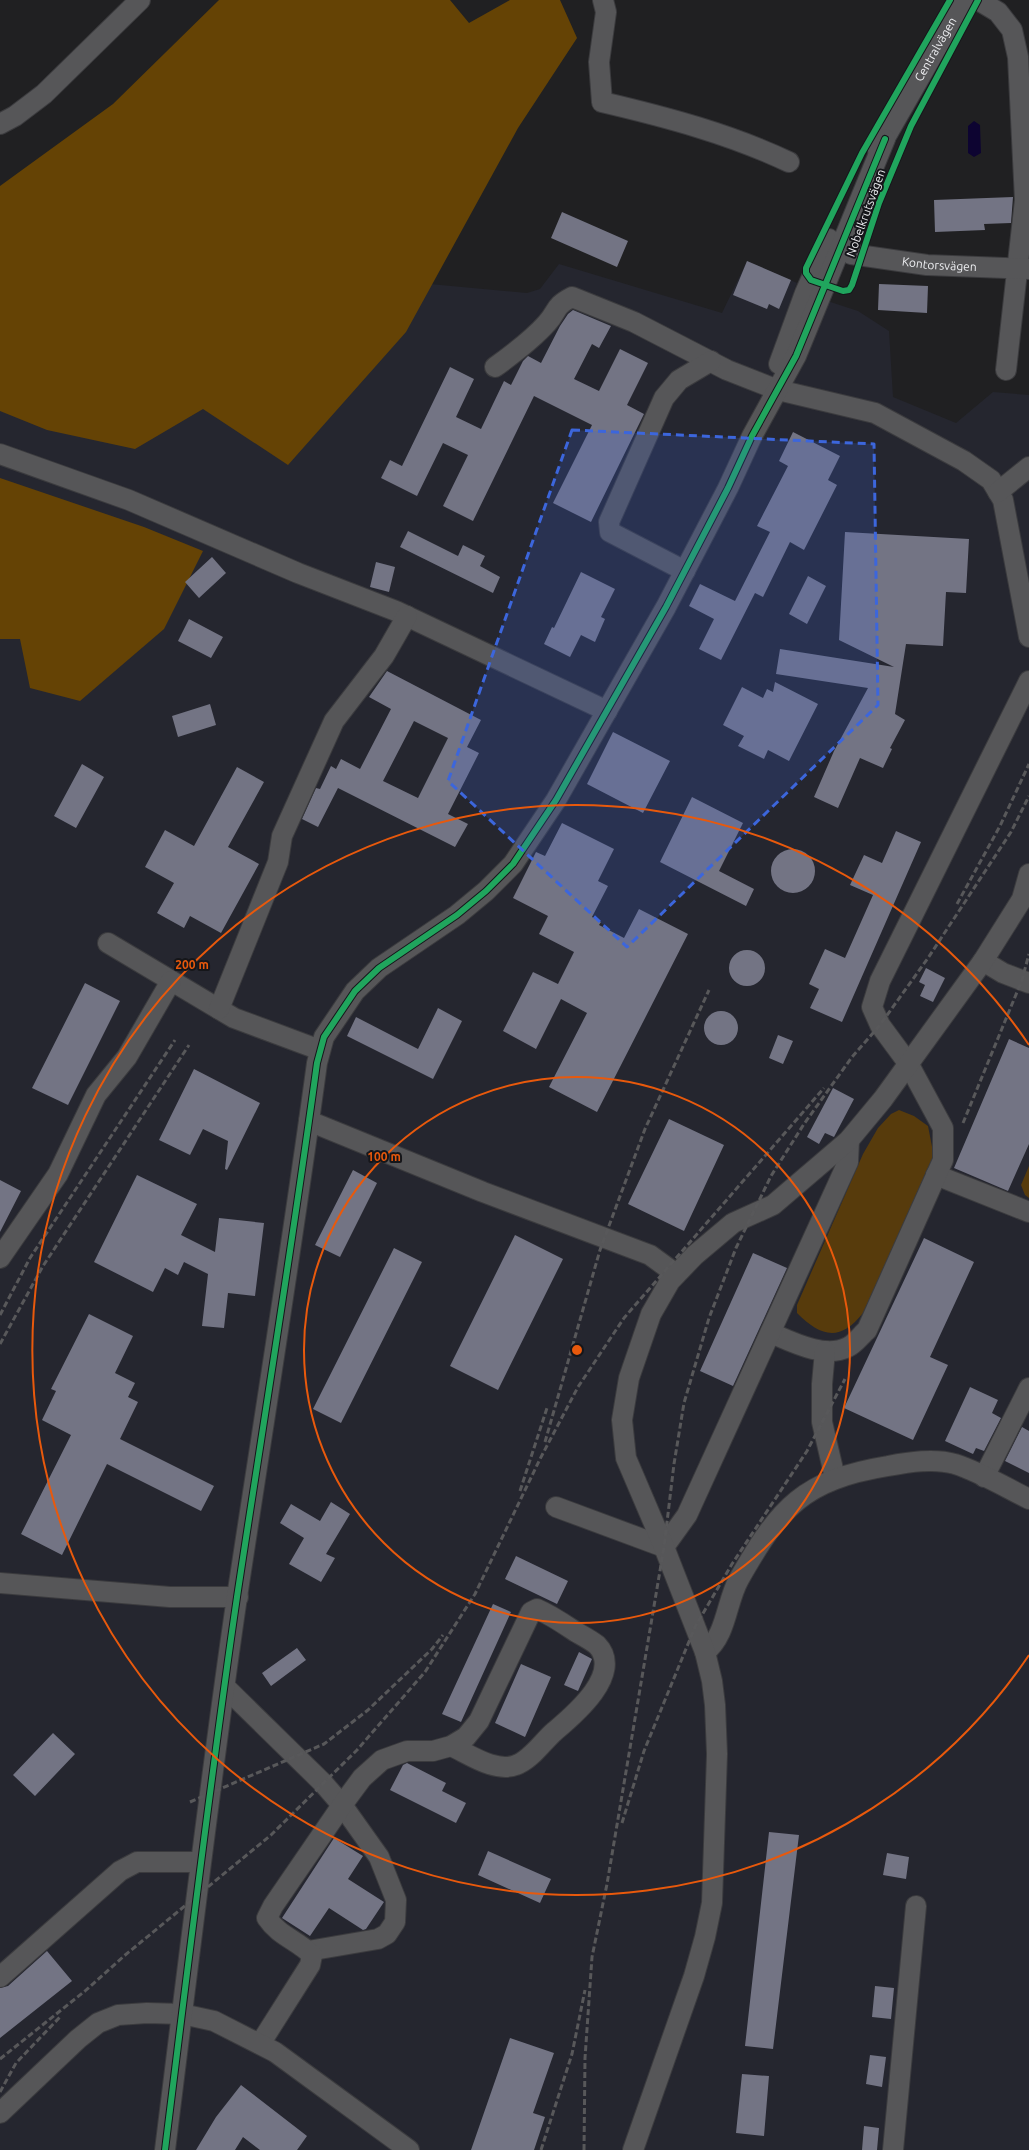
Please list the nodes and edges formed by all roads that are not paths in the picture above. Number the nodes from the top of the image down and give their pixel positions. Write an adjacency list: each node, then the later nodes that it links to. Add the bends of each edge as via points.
1 (140, 0): 6 (street, via 44,94)
2 (603, 0): 7 (street, via 606,12 599,62 602,102 655,114 758,147)
3 (964, 0): 5 (street, Centralvägen)
4 (978, 0): 9 (street, via 998,12 1012,30 1018,57 1025,200)
5 (907, 99): 8 (street, Nobelkrutsvägen); 10 (street, Nobelkrutsvägen, via 885,139 852,189 836,221)
6 (0, 124)
7 (789, 162)
8 (851, 254): 9 (street, Kontorsvägen, via 927,265); 10 (street, Nobelkrutsvägen)
9 (1023, 269): 13 (street)
10 (819, 298): 14 (street, via 779,363); 14 (street, via 808,364)
11 (711, 361): 12 (street, via 634,322 572,297 559,304 548,322); 14 (street); 18 (street, via 679,380 664,398 609,522 610,532)
12 (495, 368)
13 (1006, 370)
14 (778, 390): 17 (street, via 875,413 964,461 990,480); 18 (street, via 752,436)
15 (0, 454): 19 (street, via 129,500)
16 (1029, 467): 17 (street)
17 (998, 492): 20 (street, via 1003,500 1011,532)
18 (685, 571): 22 (street)
19 (407, 616): 22 (street); 28 (street, via 384,656 334,721 282,836 278,862)
20 (1029, 633)
21 (1029, 681): 30 (street, via 880,981 872,1007 880,1025)
22 (607, 711): 29 (street, via 556,800 513,864 457,916 379,968 355,991 324,1037)
23 (1029, 874): 25 (street, via 1022,899)
24 (108, 943): 26 (street)
25 (983, 961): 27 (street, via 1003,973); 30 (street)
26 (171, 981): 28 (street); 35 (street, via 126,1057 96,1095 58,1174)
27 (1029, 983)
28 (219, 1009): 29 (street, via 234,1018)
29 (320, 1050): 31 (street)
30 (908, 1063): 32 (street, via 883,1099); 33 (street, via 943,1128 943,1160)
31 (309, 1120): 36 (street, via 483,1192 650,1255); 46 (street)
32 (849, 1140): 36 (street, via 773,1205 733,1223 694,1255); 37 (street, via 848,1162)
33 (936, 1175): 34 (street); 38 (street, via 866,1330 849,1347)
34 (1029, 1212)
35 (0, 1258)
36 (676, 1274): 44 (street, via 651,1314 643,1335 629,1378 622,1420 626,1458)
37 (770, 1333): 38 (street, via 802,1347); 44 (street, via 687,1515)
38 (825, 1351): 40 (street, via 822,1422)
39 (1029, 1388): 41 (street, via 1000,1441)
40 (835, 1478): 41 (street, via 914,1461 954,1464); 47 (street, via 801,1496 784,1512 762,1540 738,1582 713,1646)
41 (984, 1478): 42 (street)
42 (1029, 1499)
43 (556, 1507): 44 (street)
44 (664, 1547): 47 (street)
45 (0, 1583): 46 (street, via 170,1597)
46 (238, 1597): 48 (street)
47 (705, 1652): 60 (street, via 715,1705 717,1754 712,1903 694,1976)
48 (225, 1687): 50 (street); 51 (street)
49 (451, 1746): 49 (street, via 466,1737 479,1722 531,1612 537,1609 550,1614 597,1646 604,1656 605,1668 595,1692 529,1756 516,1765 500,1766 482,1761); 50 (street, via 433,1751 407,1751 382,1760 362,1778)
50 (342, 1805): 53 (street, via 267,1918 274,1929); 53 (street, via 379,1857 396,1900 395,1922 387,1934 378,1939)
51 (200, 1862): 54 (street, via 137,1862 120,1871); 55 (street)
52 (916, 1906): 61 (street)
53 (308, 1951): 56 (street, via 312,1955 310,1965)
54 (0, 1977)
55 (182, 2014): 56 (street, via 214,2021); 57 (street, via 147,2012 118,2015 98,2023); 58 (street)
56 (260, 2044): 59 (street, via 324,2086)
57 (0, 2113)
58 (165, 2150)
59 (409, 2150)
60 (633, 2150)
61 (893, 2150)

